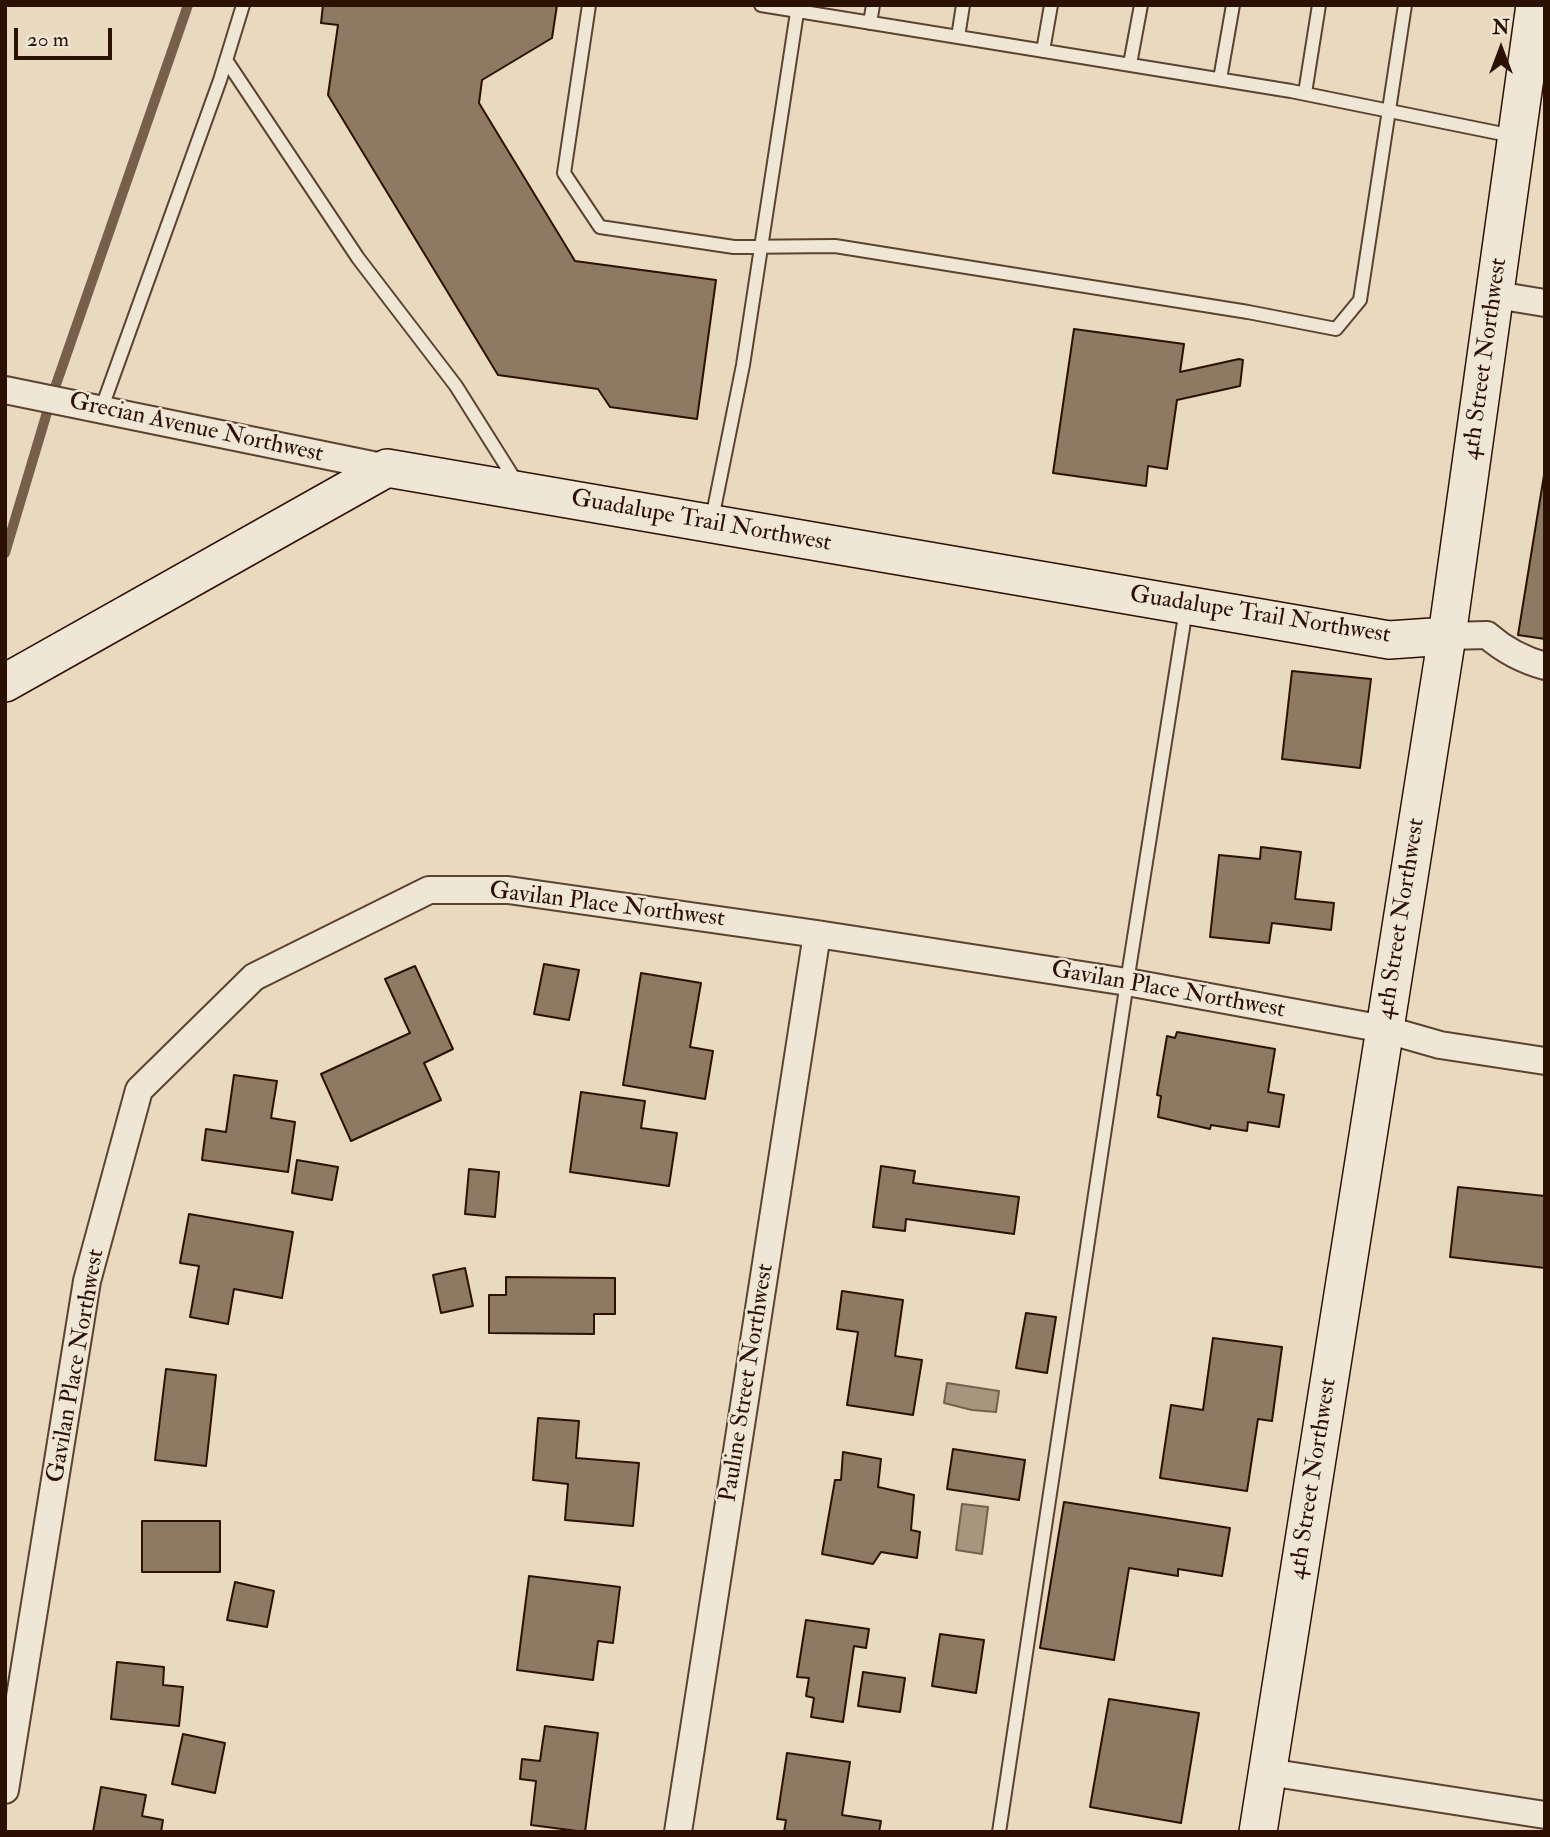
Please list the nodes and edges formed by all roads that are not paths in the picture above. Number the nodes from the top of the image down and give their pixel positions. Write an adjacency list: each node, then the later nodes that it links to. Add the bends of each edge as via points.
1 (243, 5): 16 (lane)
2 (589, 5): 22 (lane, via 564,173 600,227 734,247)
3 (761, 5): 12 (lane)
4 (873, 5): 13 (lane)
5 (964, 5): 14 (lane)
6 (1051, 5): 15 (lane)
7 (1141, 5): 17 (lane)
8 (1233, 5): 18 (lane)
9 (1319, 5): 19 (lane)
10 (1405, 5): 20 (lane)
11 (1535, 5): 21 (main road, 4th Street Northwest, via 1531,70)
12 (797, 8): 13 (lane); 22 (lane)
13 (870, 23): 14 (lane)
14 (958, 37): 15 (lane)
15 (1043, 51): 17 (lane)
16 (226, 60): 26 (lane); 28 (lane, via 358,258 456,386)
17 (1130, 64): 18 (lane)
18 (1220, 79): 19 (lane)
19 (1305, 93): 20 (lane)
20 (1390, 111): 21 (lane); 22 (lane, via 1360,300 1336,329 835,246)
21 (1517, 137): 23 (main road, 4th Street Northwest)
22 (761, 246): 29 (lane)
23 (1496, 295): 24 (street); 31 (main road, 4th Street Northwest)
24 (1545, 303)
25 (5, 390): 26 (street, Grecian Avenue Northwest)
26 (101, 410): 27 (street, Grecian Avenue Northwest)
27 (387, 468): 28 (main road, Guadalupe Trail Northwest); 33 (main road)
28 (523, 492): 29 (main road, Guadalupe Trail Northwest)
29 (711, 523): 30 (main road, Guadalupe Trail Northwest)
30 (1187, 605): 31 (main road, Guadalupe Trail Northwest, via 1389,640); 35 (lane)
31 (1447, 636): 32 (street, via 1487,635 1500,647); 36 (main road, 4th Street Northwest)
32 (1545, 666)
33 (5, 683)
34 (817, 934): 35 (street, Gavilan Place Northwest); 39 (street, Gavilan Place Northwest, via 508,890 429,890 254,977 139,1090 87,1282); 41 (street, Pauline Street Northwest)
35 (1127, 982): 36 (street, Gavilan Place Northwest); 42 (lane)
36 (1384, 1029): 37 (street, Gavilan Place Northwest, via 1440,1045); 38 (main road, 4th Street Northwest)
37 (1545, 1061)
38 (1268, 1772): 40 (street); 43 (main road, 4th Street Northwest)
39 (5, 1790)
40 (1545, 1815)
41 (678, 1832)
42 (999, 1832)
43 (1258, 1832)

